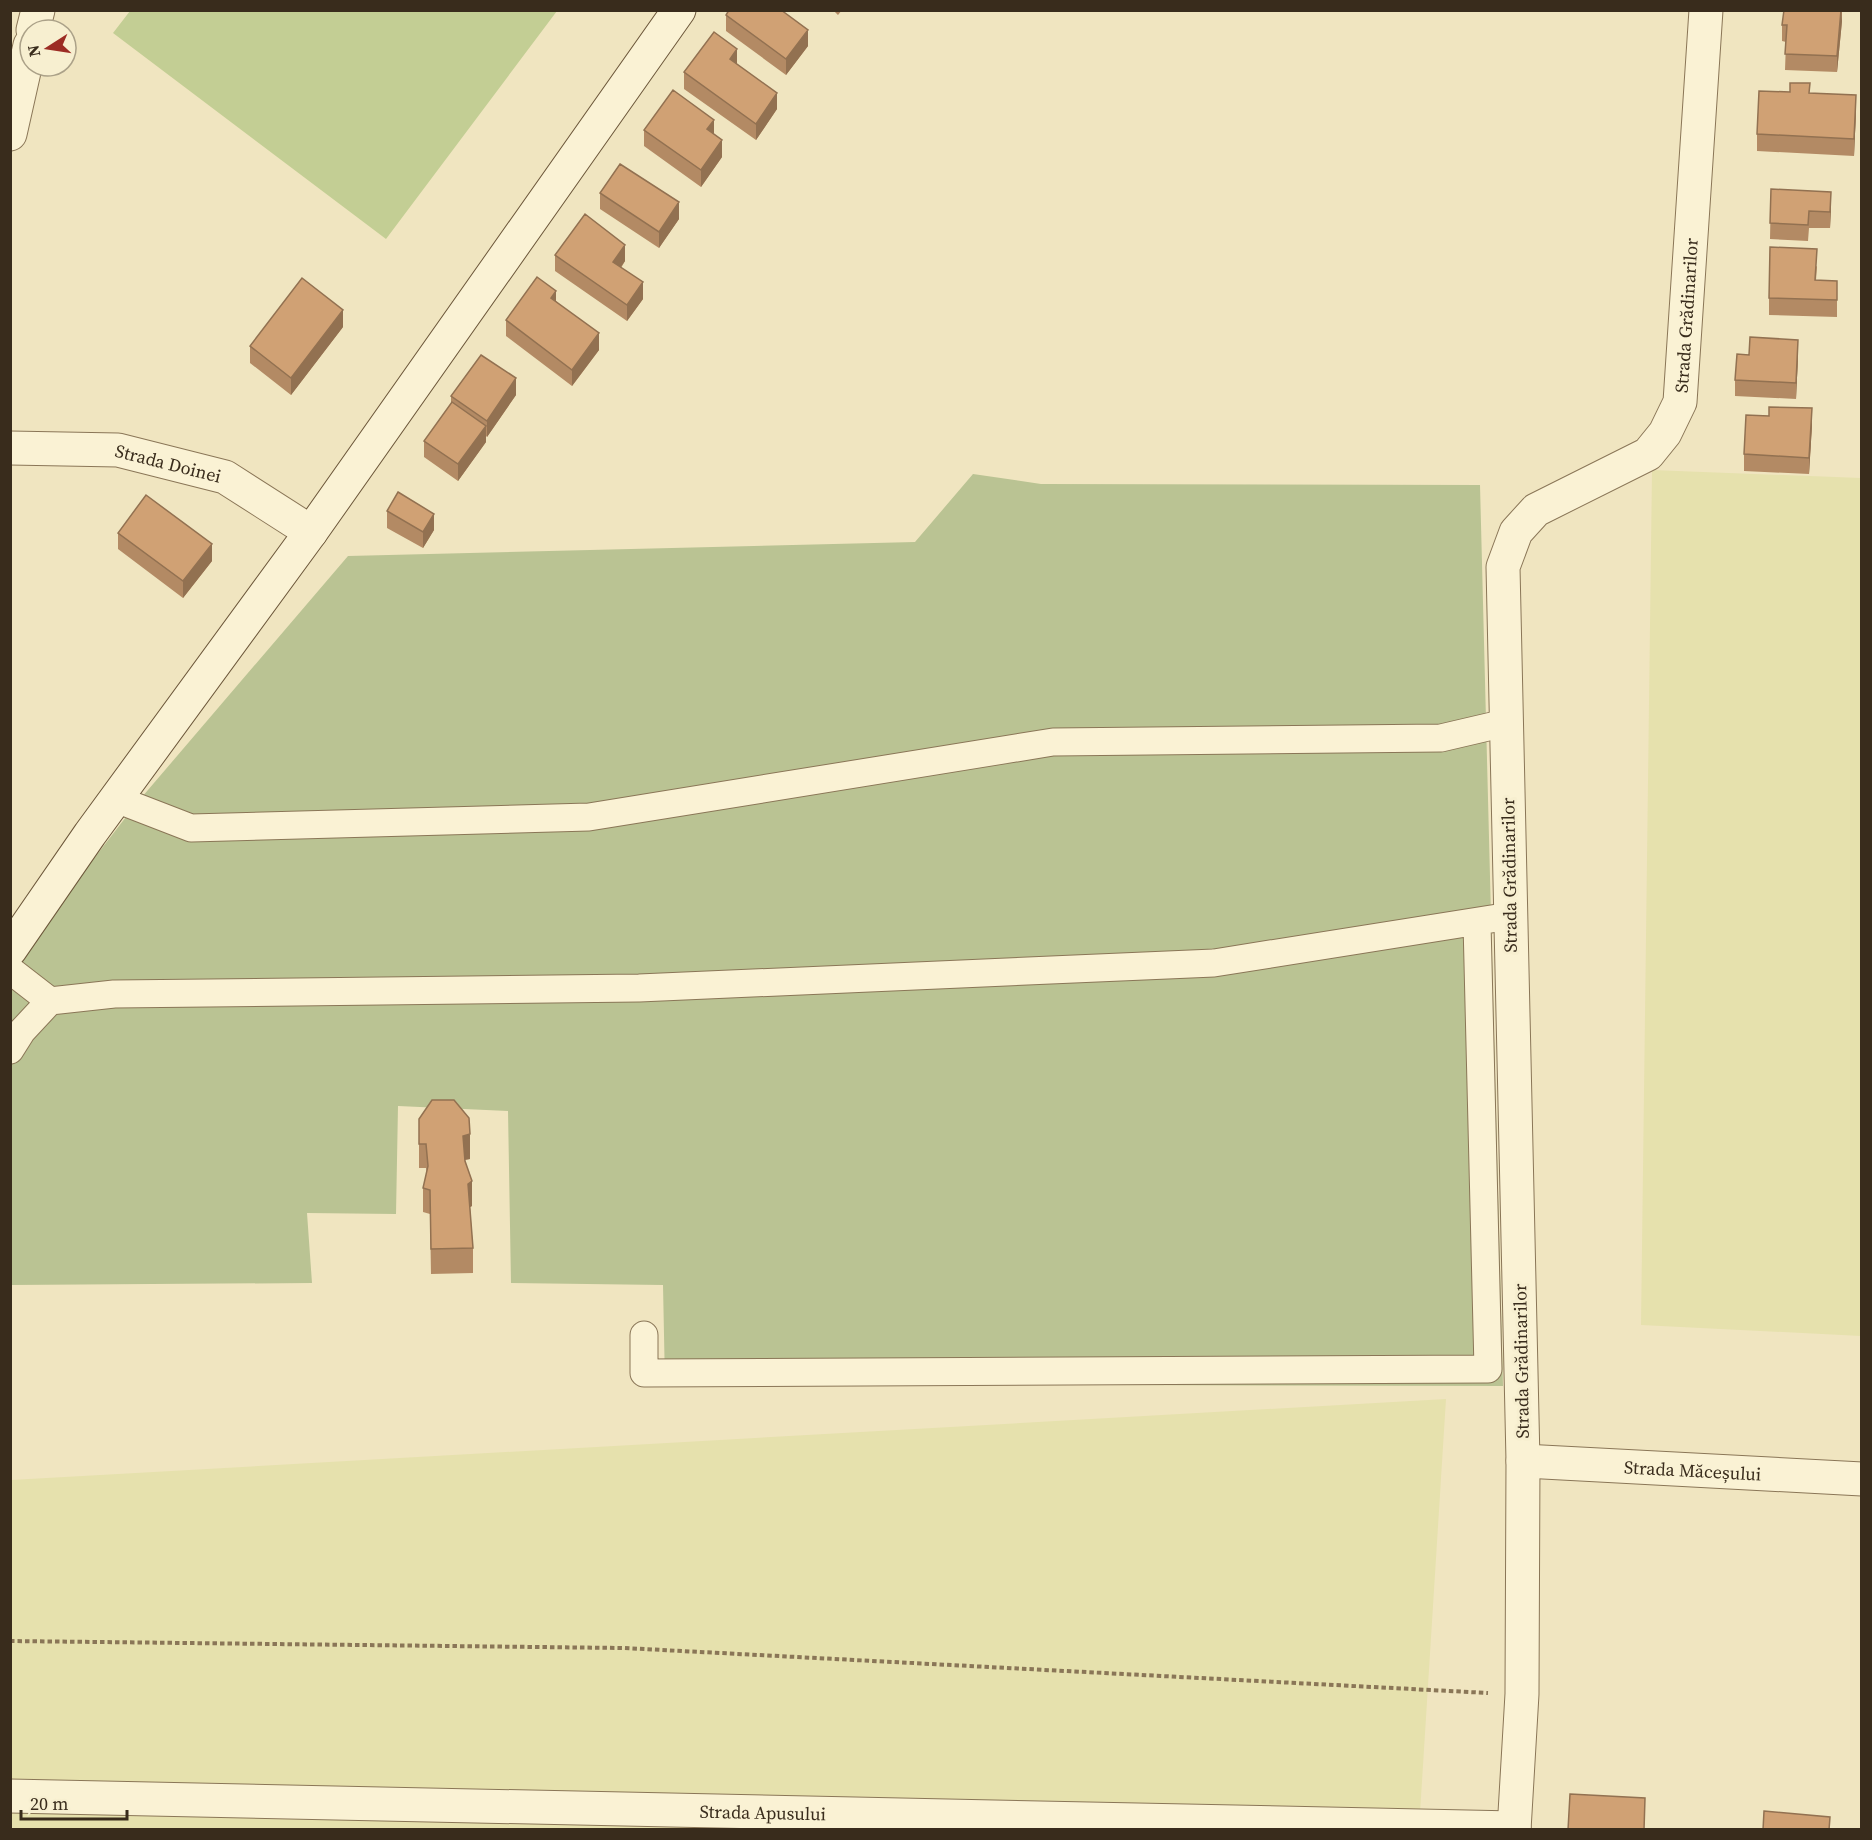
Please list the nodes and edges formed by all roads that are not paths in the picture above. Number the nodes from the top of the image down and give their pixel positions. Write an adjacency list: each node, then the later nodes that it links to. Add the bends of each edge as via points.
1 (679, 10): 6 (street)
2 (1706, 10): 7 (street, Strada Grădinarilor, via 1680,402 1665,433 1648,454 1536,510 1516,532 1503,567)
3 (23, 78): 4 (street)
4 (10, 134)
5 (10, 448): 6 (street, Strada Doinei, via 118,450 225,477)
6 (311, 532): 8 (street)
7 (1505, 723): 8 (street, via 1441,738 1053,742 589,817 191,828); 9 (street, Strada Grădinarilor)
8 (116, 799): 11 (street)
9 (1510, 916): 10 (street); 16 (street, Strada Grădinarilor)
10 (1477, 923): 13 (street, via 1214,963 639,988 114,994); 15 (street, via 1488,1369 644,1373)
11 (10, 950)
12 (10, 970): 13 (street)
13 (50, 1001): 14 (street)
14 (10, 1050)
15 (644, 1335)
16 (1523, 1461): 17 (street, Strada Măceșului); 19 (street, Strada Grădinarilor, via 1522,1694)
17 (1862, 1479)
18 (10, 1796): 19 (street, Strada Apusului)
19 (1514, 1829)

